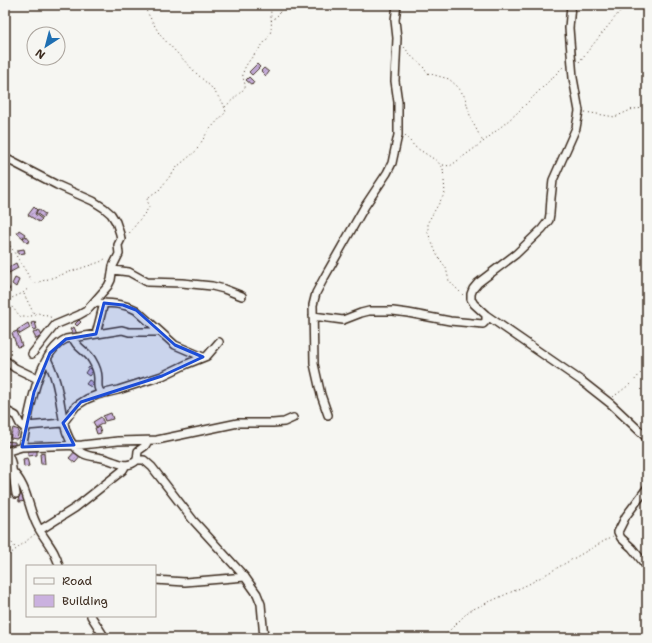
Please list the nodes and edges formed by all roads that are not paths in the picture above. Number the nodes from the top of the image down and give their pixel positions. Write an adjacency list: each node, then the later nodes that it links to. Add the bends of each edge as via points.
1 (397, 5): 9 (street, via 395,81 398,135 392,163 324,278 314,300)
2 (571, 5): 8 (street, via 569,28 579,111 576,128 553,180 548,220 516,254 475,286 471,294 474,304)
3 (5, 158): 4 (street, via 61,188 93,201 111,214 121,239)
4 (113, 270): 5 (street, via 129,272 147,282 212,286); 6 (street, via 108,286)
5 (242, 296)
6 (93, 303): 7 (street); 14 (street, via 79,315 60,322 50,330)
7 (104, 303): 10 (street, via 130,307); 11 (street)
8 (486, 315): 9 (street, via 483,324 440,320 393,311 369,311 343,320); 25 (street, via 609,402)
9 (313, 316): 21 (street, via 313,350 317,378)
10 (160, 332): 11 (street, via 122,330); 15 (street, via 176,345)
11 (96, 334): 12 (street)
12 (73, 338): 16 (street, via 61,341); 19 (street, via 75,344 93,361 98,378 97,387)
13 (219, 342): 15 (street, via 210,354)
14 (32, 354)
15 (203, 357): 19 (street, via 162,376)
16 (46, 359): 18 (street); 23 (street, via 54,374)
17 (5, 360): 18 (street)
18 (38, 379): 24 (street)
19 (101, 394): 23 (street, via 81,402)
20 (5, 410): 24 (street, via 16,416 20,424)
21 (328, 415)
22 (293, 418): 26 (street, via 273,423 238,422)
23 (63, 423): 24 (street); 27 (street)
24 (26, 428): 28 (street)
25 (647, 438)
26 (148, 441): 27 (street); 30 (street, via 138,451)
27 (74, 445): 28 (street); 31 (street, via 84,454)
28 (22, 447): 29 (street)
29 (6, 451): 32 (street)
30 (137, 460): 31 (street); 38 (street, via 144,460 152,467 193,520)
31 (126, 465): 35 (street, via 75,508)
32 (12, 470): 34 (street); 35 (street, via 23,486)
33 (647, 488): 37 (street, via 626,516 618,532)
34 (16, 494)
35 (40, 530): 36 (street, via 54,552)
36 (59, 565)
37 (647, 567)
38 (245, 577): 39 (street, via 185,582); 42 (street, via 261,601)
39 (156, 580)
40 (92, 617): 41 (street)
41 (105, 638)
42 (264, 638)

